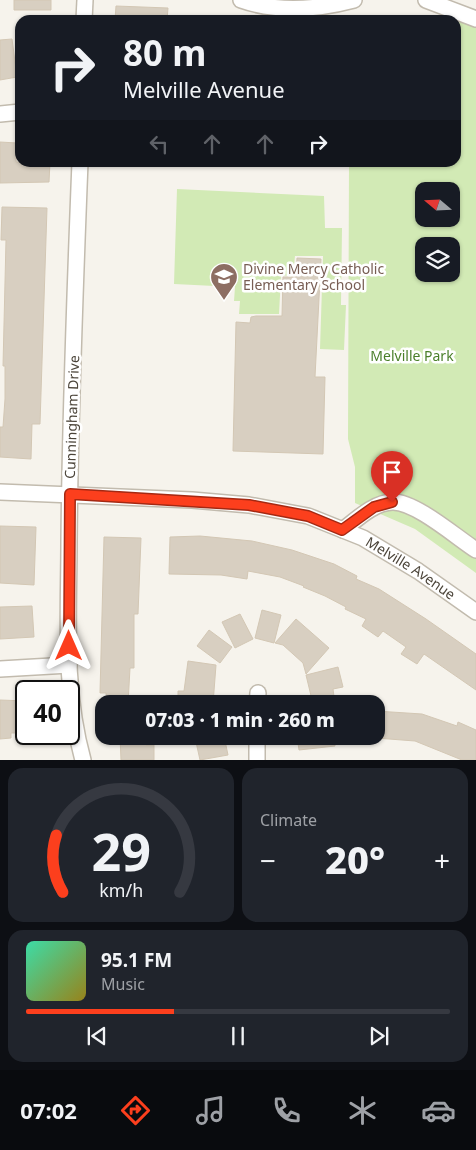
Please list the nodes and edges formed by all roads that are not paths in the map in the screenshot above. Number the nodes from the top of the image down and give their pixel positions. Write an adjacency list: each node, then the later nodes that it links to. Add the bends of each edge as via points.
1 (85, 0): 5 (street)
2 (241, 0): 3 (street, via 260,7 306,9)
3 (354, 0)
4 (426, 0): 6 (street)
5 (84, 15)
6 (476, 19)
7 (15, 112): 8 (street)
8 (0, 114)
9 (80, 167): 11 (street, Cunningham Drive)
10 (0, 492): 11 (street, Melville Avenue)
11 (70, 494): 12 (street, Melville Avenue, via 249,505 308,516); 15 (street, Cunningham Drive)
12 (342, 530): 13 (street, via 374,507 392,502 413,507); 14 (street, Melville Avenue, via 363,538 418,571)
13 (476, 550)
14 (476, 612)
15 (68, 665): 16 (street); 18 (street, Cunningham Drive, via 73,720)
16 (0, 669)
17 (257, 745): 19 (street)
18 (84, 760)
19 (258, 760)

